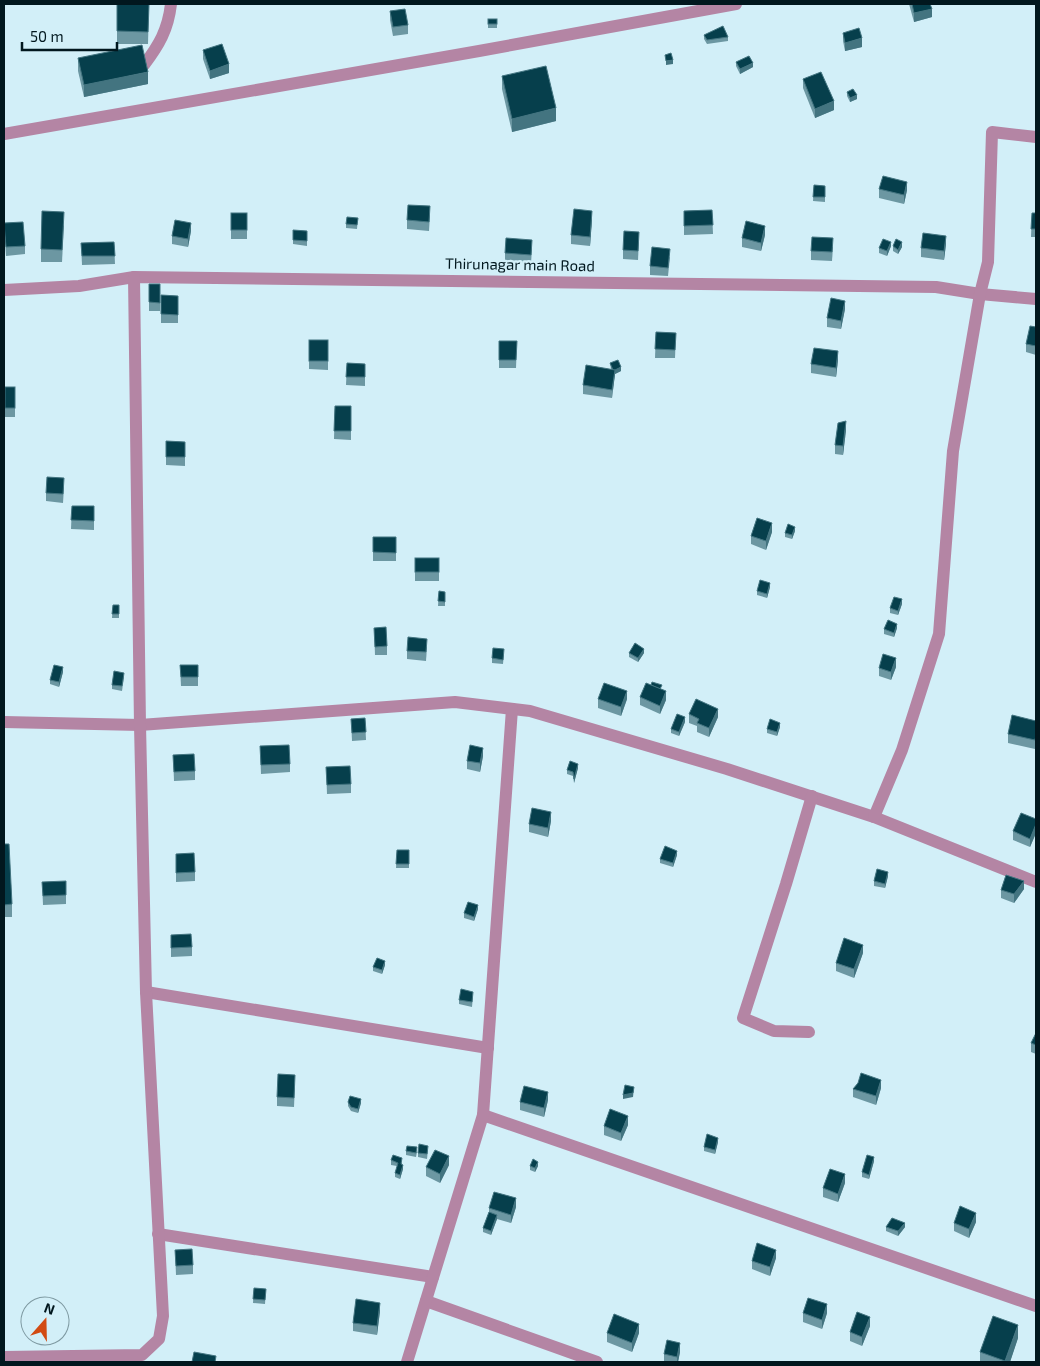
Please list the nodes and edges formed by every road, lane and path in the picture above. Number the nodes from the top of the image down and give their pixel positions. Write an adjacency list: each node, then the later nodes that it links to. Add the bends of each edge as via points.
1 (171, 4): 3 (street, via 169,21 158,46)
2 (736, 4): 4 (street)
3 (144, 65)
4 (4, 134)
5 (1036, 137): 8 (street, via 992,132 988,262)
6 (134, 277): 7 (street, Thirunagar main Road, via 79,286); 8 (street, Thirunagar main Road, via 936,287); 12 (street)
7 (4, 290)
8 (980, 294): 9 (street, Thirunagar main Road); 14 (street, via 953,451 939,634 902,750)
9 (1036, 299)
10 (512, 709): 12 (street, via 455,702); 13 (street, via 539,714); 18 (street)
11 (4, 722): 12 (street)
12 (140, 725): 16 (street)
13 (812, 796): 14 (street); 17 (street, via 744,1018 774,1031)
14 (874, 817): 15 (street)
15 (1036, 882)
16 (146, 992): 18 (street); 20 (street)
17 (808, 1032)
18 (488, 1048): 19 (street)
19 (483, 1115): 21 (street); 23 (street)
20 (158, 1234): 21 (street); 24 (street, via 163,1316 159,1339 142,1356)
21 (433, 1277): 22 (street)
22 (426, 1301): 25 (street); 26 (street)
23 (1036, 1306)
24 (4, 1357)
25 (407, 1362)
26 (597, 1362)

